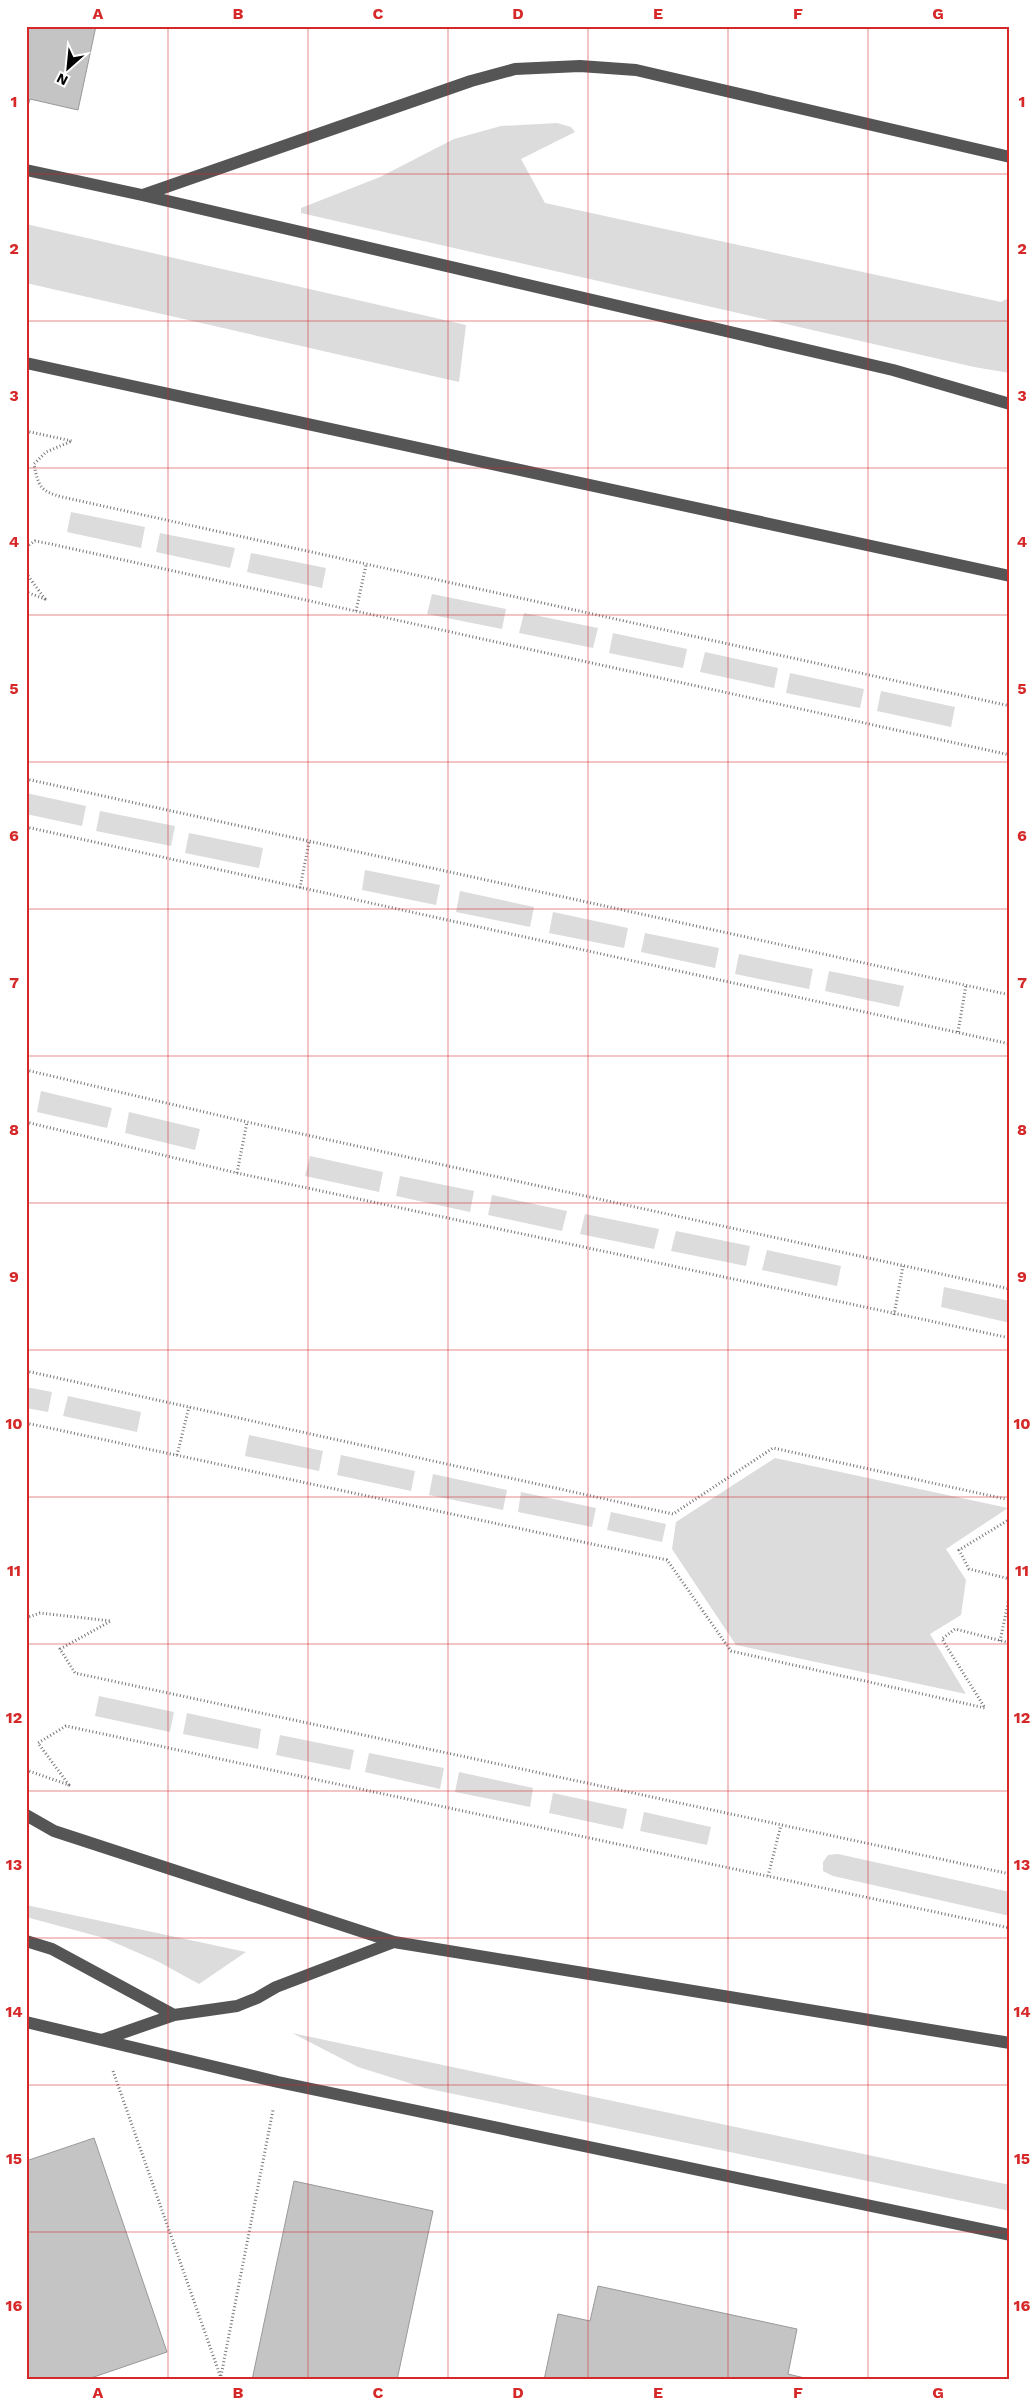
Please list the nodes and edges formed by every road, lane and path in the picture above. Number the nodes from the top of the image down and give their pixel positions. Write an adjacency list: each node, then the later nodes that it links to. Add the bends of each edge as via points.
1 (1010, 157): 3 (street, via 636,70 580,66 515,69 471,81)
2 (26, 170): 3 (street)
3 (142, 195): 5 (street, via 893,370)
4 (26, 363): 10 (street)
5 (1010, 404)
6 (26, 431): 8 (path, via 72,441 46,452 34,464 37,482 46,492)
7 (26, 547): 12 (path, via 35,542 51,544)
8 (366, 565): 12 (path); 13 (path)
9 (26, 573): 11 (path, via 45,599)
10 (1010, 576)
11 (26, 592)
12 (356, 611): 14 (path)
13 (1010, 706)
14 (1010, 755)
15 (26, 779): 17 (path)
16 (26, 827): 18 (path)
17 (310, 842): 18 (path); 19 (path)
18 (300, 888): 21 (path)
19 (966, 985): 20 (path); 21 (path)
20 (1010, 995)
21 (958, 1032): 22 (path)
22 (1010, 1044)
23 (26, 1070): 25 (path)
24 (26, 1122): 26 (path)
25 (247, 1122): 26 (path); 27 (path)
26 (237, 1173): 29 (path)
27 (903, 1266): 28 (path); 29 (path)
28 (1010, 1288)
29 (894, 1315): 30 (path)
30 (1010, 1338)
31 (26, 1370): 32 (path)
32 (190, 1407): 34 (path); 35 (path, via 673,1514 773,1448)
33 (26, 1423): 34 (path)
34 (177, 1455): 40 (path, via 668,1560 731,1652 985,1708 942,1639 955,1629)
35 (1010, 1500)
36 (1010, 1519): 37 (path, via 958,1550 969,1569)
37 (1010, 1579)
38 (1010, 1594): 40 (path)
39 (26, 1618): 44 (path, via 40,1613 111,1621 60,1649 75,1673)
40 (1000, 1641): 41 (path)
41 (1010, 1643)
42 (26, 1770): 46 (path, via 70,1785 38,1743 66,1726)
43 (26, 1815): 49 (street, via 54,1831)
44 (781, 1825): 45 (path); 46 (path)
45 (1010, 1874)
46 (768, 1876): 47 (path)
47 (1010, 1928)
48 (26, 1942): 50 (street, via 52,1949)
49 (394, 1942): 50 (street, via 276,1987 237,2006); 53 (street)
50 (174, 2014): 52 (street)
51 (26, 2022): 52 (street)
52 (102, 2040): 54 (street); 56 (path)
53 (1010, 2043)
54 (278, 2082): 55 (street); 56 (path)
55 (1010, 2235)
56 (221, 2379)

